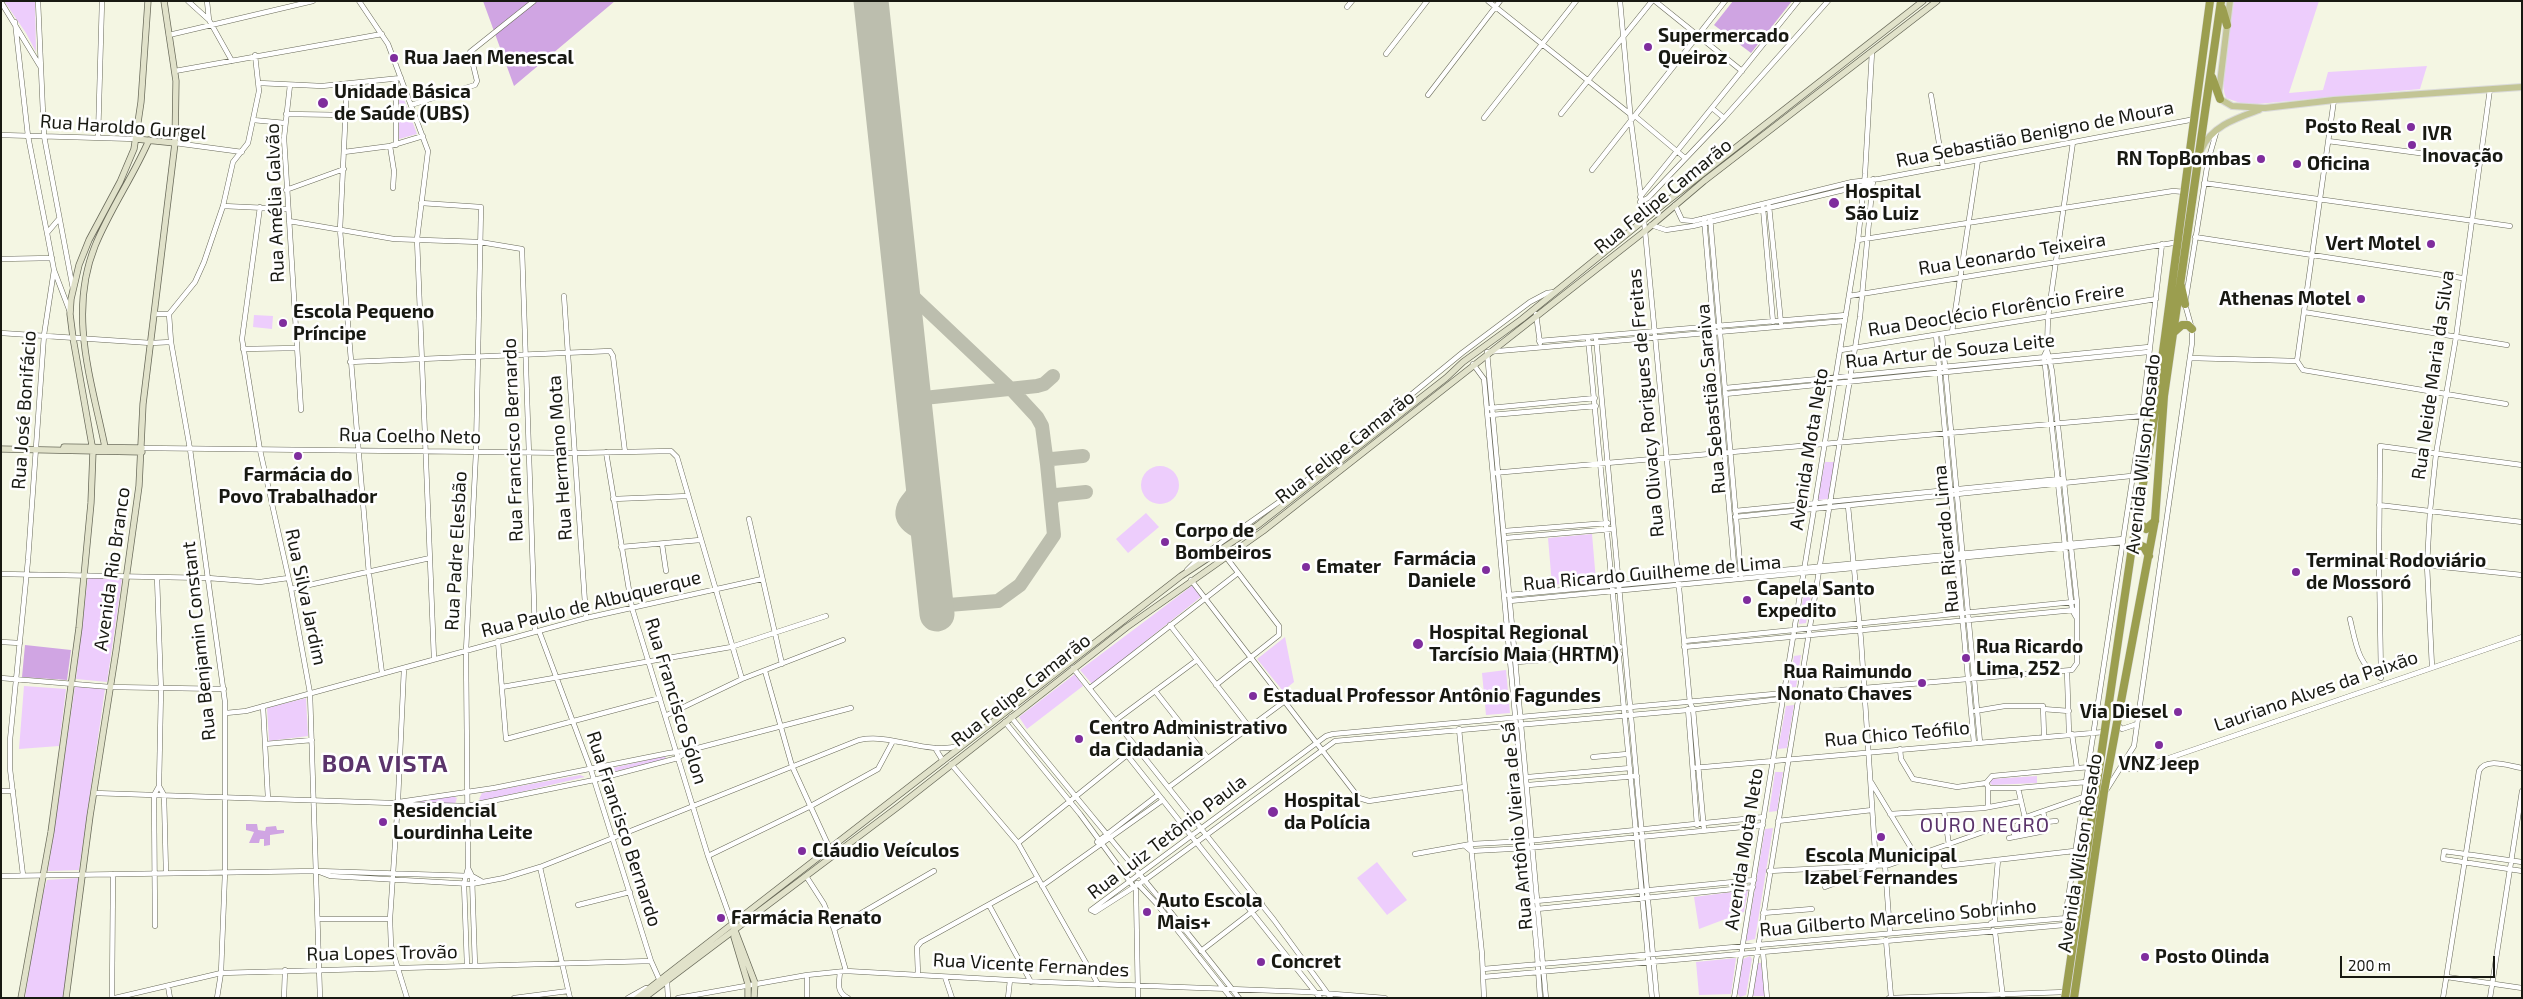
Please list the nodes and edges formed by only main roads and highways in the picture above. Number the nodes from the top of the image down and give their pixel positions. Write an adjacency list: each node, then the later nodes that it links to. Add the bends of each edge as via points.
1 (148, 1): 17 (main road, Avenida Rio Branco)
2 (164, 1): 19 (main road, Avenida Rio Branco, via 175,71)
3 (1923, 1): 9 (main road, Rua Felipe Camarão)
4 (1937, 1): 11 (main road, Rua Felipe Camarão)
5 (2210, 1): 33 (highway, Avenida Wilson Rosado, via 2179,242)
6 (2230, 1): 8 (main road)
7 (2221, 3): 8 (highway); 10 (highway, Avenida Wilson Rosado)
8 (2227, 25): 14 (main road)
9 (1835, 70): 11 (main road, via 1828,80); 13 (main road, Rua Felipe Camarão)
10 (2211, 74): 14 (highway); 20 (highway, Avenida Wilson Rosado)
11 (1834, 81): 15 (main road, Rua Felipe Camarão)
12 (2522, 87): 16 (main road)
13 (1804, 96): 15 (main road, via 1808,98); 25 (main road, Rua Felipe Camarão)
14 (2220, 98): 16 (main road, via 2232,106)
15 (1802, 106): 26 (main road, Rua Felipe Camarão)
16 (2265, 108): 20 (main road, via 2217,129)
17 (136, 139): 18 (main road, Rua Haroldo Gurgel); 31 (main road, Avenida Rio Branco, via 130,162 89,240 73,289 70,314)
18 (149, 140): 19 (main road, Rua Haroldo Gurgel); 28 (main road, via 98,239 87,269 81,300 82,338)
19 (175, 143): 32 (main road, Avenida Rio Branco, via 143,404)
20 (2200, 153): 21 (highway, Avenida Wilson Rosado)
21 (2180, 282): 22 (highway); 24 (highway, Avenida Wilson Rosado)
22 (2185, 304)
23 (2192, 329): 24 (highway, via 2182,325)
24 (2173, 333): 34 (highway, Avenida Wilson Rosado, via 2164,396)
25 (1498, 336): 26 (main road, via 1471,356); 35 (main road, Rua Felipe Camarão)
26 (1473, 364): 38 (main road, Rua Felipe Camarão)
27 (1, 445): 29 (main road, Rua Coelho Neto)
28 (105, 447): 31 (main road, Rua Coelho Neto); 32 (main road, Rua Coelho Neto)
29 (36, 448): 30 (main road, Rua Coelho Neto); 31 (main road, Rua Coelho Neto)
30 (1, 449)
31 (93, 449): 32 (main road, Rua Coelho Neto); 53 (main road, Avenida Rio Branco, via 92,503 71,684)
32 (144, 450): 54 (main road, Avenida Rio Branco)
33 (2137, 520): 34 (highway, via 2146,529); 36 (highway, Avenida Wilson Rosado)
34 (2155, 520): 37 (highway, Avenida Wilson Rosado)
35 (1241, 536): 38 (main road, via 1222,551); 39 (main road, Rua Felipe Camarão)
36 (2131, 554): 37 (highway, via 2139,545); 52 (highway, Avenida Wilson Rosado)
37 (2149, 556): 59 (highway, Avenida Wilson Rosado, via 2104,792)
38 (1226, 557): 40 (main road, Rua Felipe Camarão)
39 (1195, 567): 40 (main road, via 1203,564 1206,567); 41 (main road, Rua Felipe Camarão)
40 (1191, 580): 42 (main road, Rua Felipe Camarão)
41 (1114, 628): 42 (main road, via 1121,624 1124,626); 43 (main road, Rua Felipe Camarão)
42 (1113, 638): 44 (main road, Rua Felipe Camarão)
43 (895, 799): 44 (main road, via 874,819 877,821); 45 (main road, Rua Felipe Camarão)
44 (884, 817): 46 (main road, Rua Felipe Camarão)
45 (855, 829): 46 (main road, via 863,825 866,827); 47 (main road, Rua Felipe Camarão)
46 (852, 841): 48 (main road, Rua Felipe Camarão)
47 (802, 870): 48 (main road, via 786,887); 49 (main road, Rua Felipe Camarão)
48 (796, 883): 49 (main road, Rua Felipe Camarão)
49 (733, 928): 50 (main road, Rua Felipe Camarão); 51 (main road)
50 (663, 981): 55 (main road, Rua Felipe Camarão); 56 (main road, Rua Felipe Camarão)
51 (751, 984): 57 (main road); 58 (main road)
52 (2065, 995)
53 (21, 998)
54 (66, 998)
55 (637, 998)
56 (644, 998)
57 (748, 998)
58 (754, 998)
59 (2074, 998)

